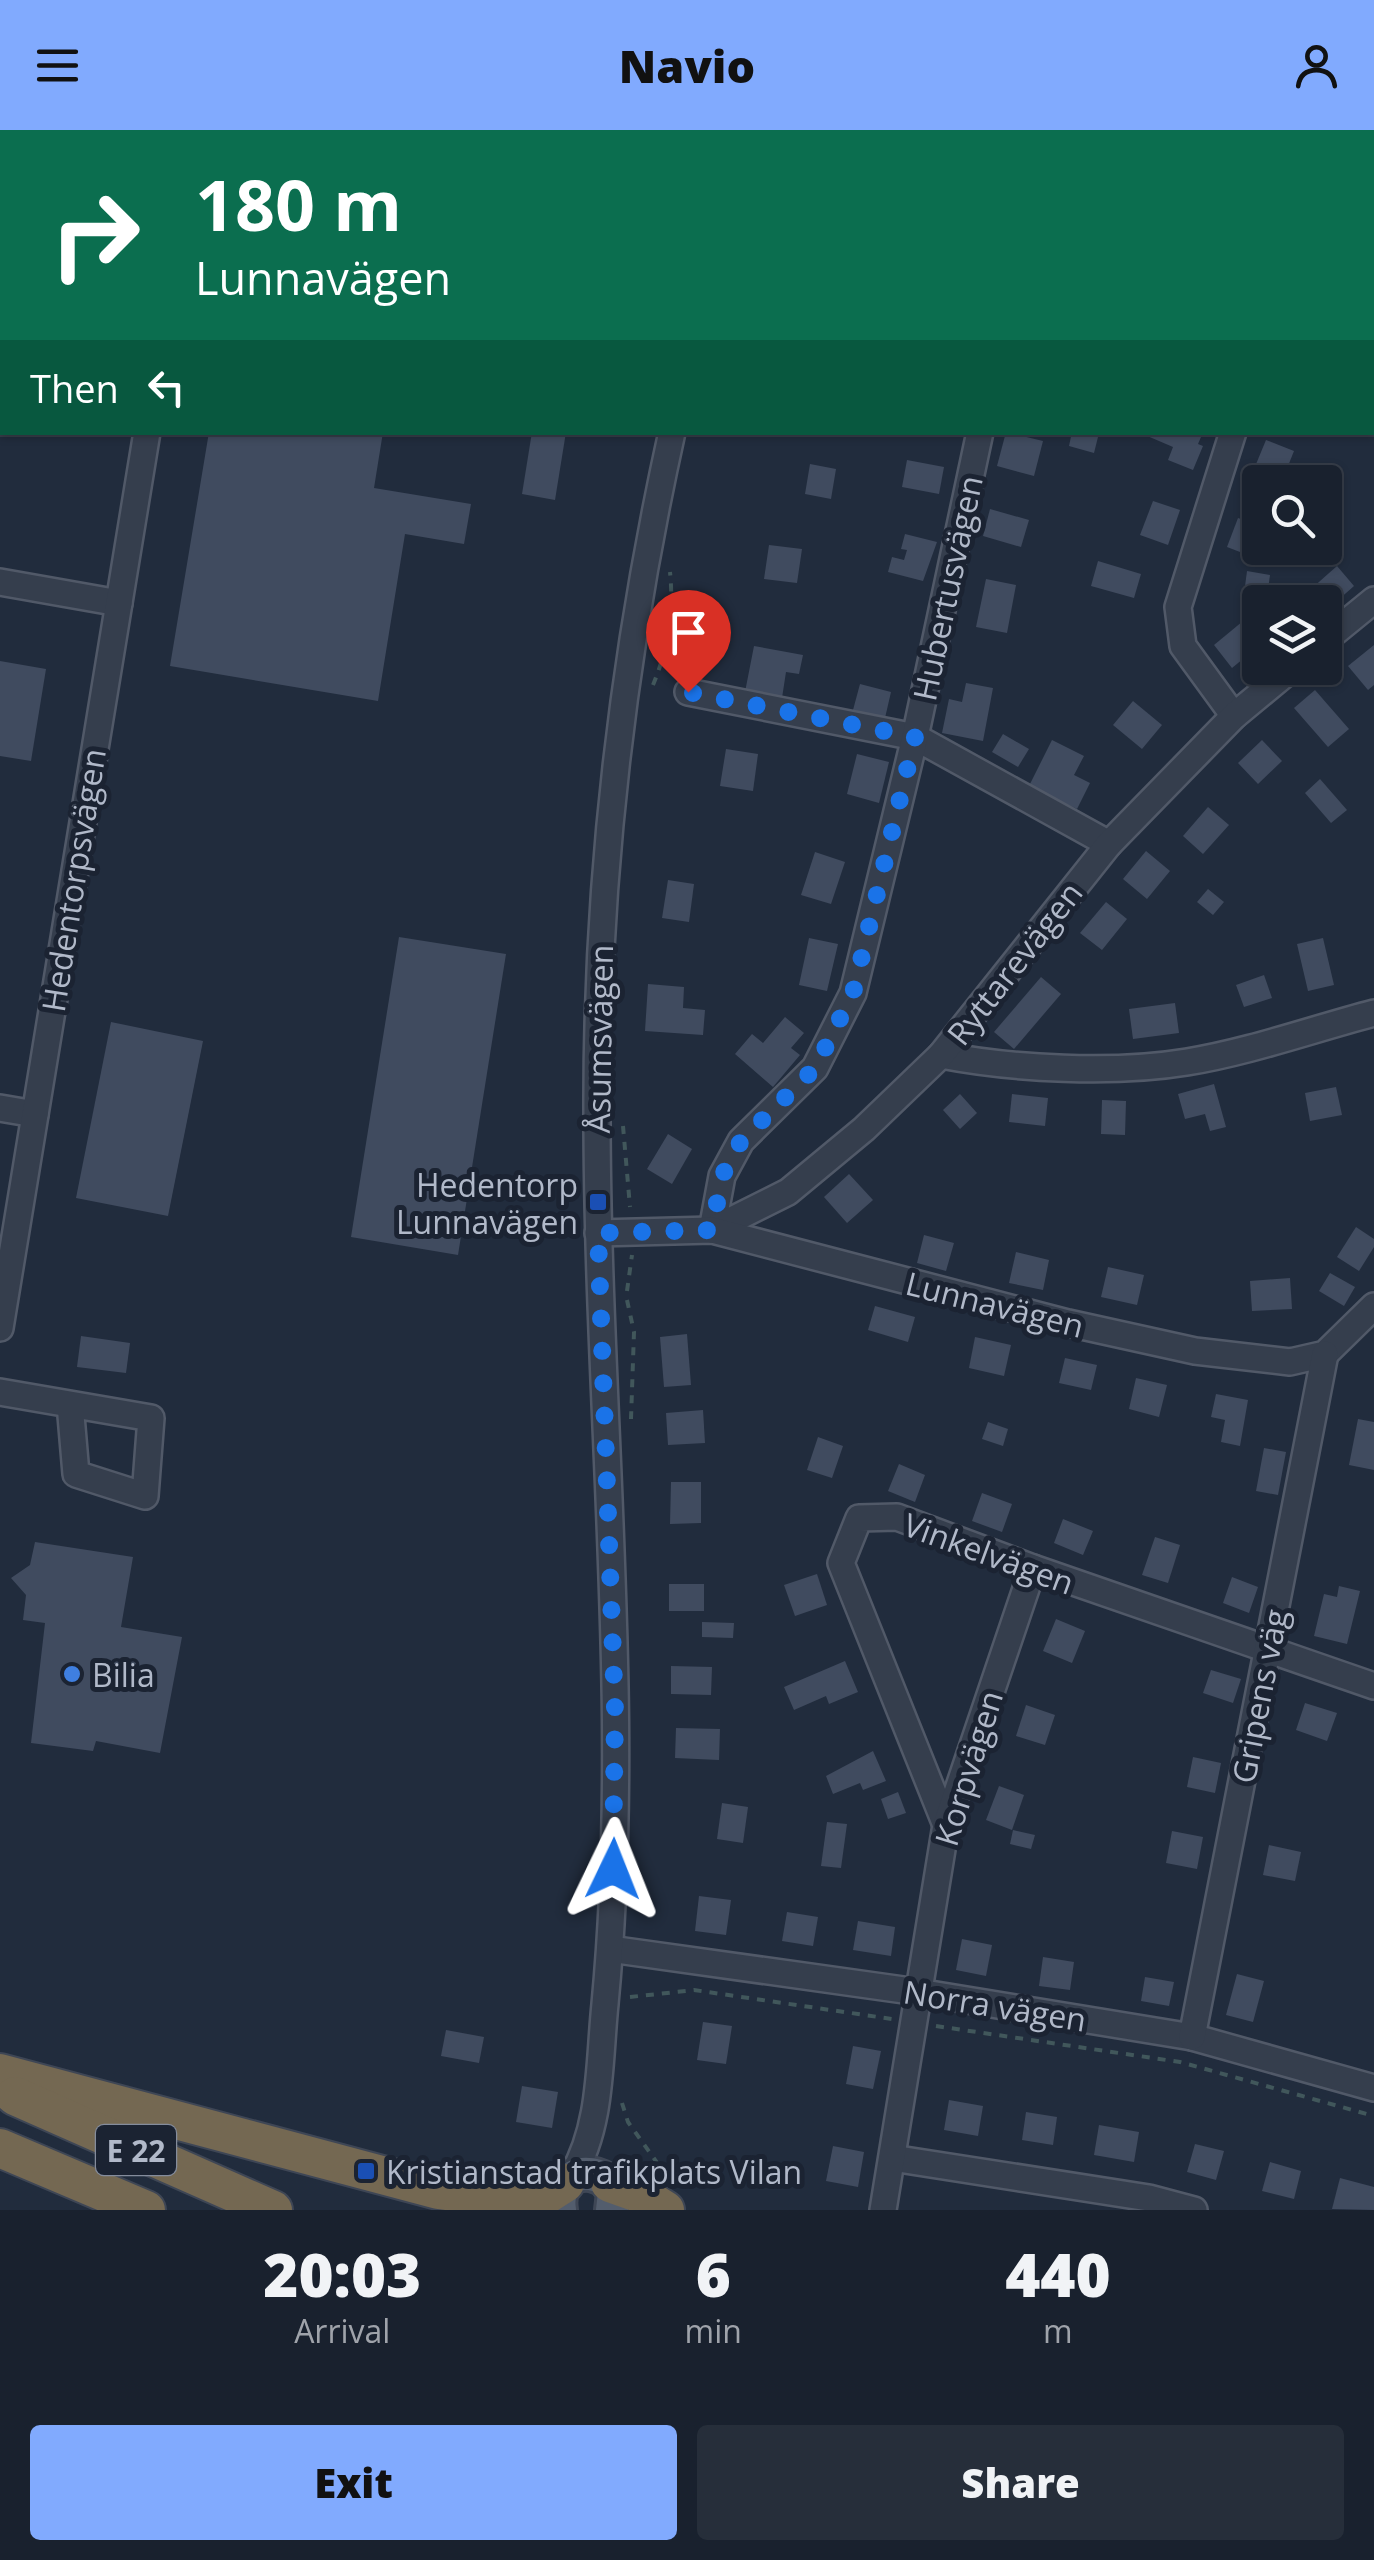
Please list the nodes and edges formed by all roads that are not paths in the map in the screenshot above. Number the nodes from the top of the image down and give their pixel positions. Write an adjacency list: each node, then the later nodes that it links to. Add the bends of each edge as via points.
1 (147, 435): 7 (street, Hedentorpsvägen)
2 (671, 435): 19 (street, Åsumsvägen, via 644,565 611,792 598,992)
3 (979, 435): 12 (street, Hubertusvägen)
4 (1232, 435): 11 (street, via 1178,606 1184,646)
5 (0, 582): 7 (street)
6 (1374, 600): 8 (street)
7 (119, 603): 17 (street, Hedentorpsvägen)
8 (1342, 626)
9 (1271, 685): 11 (street, Ryttarevägen)
10 (688, 692): 12 (street)
11 (1234, 716): 13 (street, Ryttarevägen)
12 (915, 737): 13 (street); 18 (street, Hubertusvägen, via 853,993 815,1068 741,1141 722,1176)
13 (1109, 844): 15 (street, Ryttarevägen)
14 (1374, 1013): 15 (street, via 1188,1062 1106,1069)
15 (941, 1054): 18 (street, Ryttarevägen, via 788,1192)
16 (0, 1108): 17 (street)
17 (35, 1114): 21 (street, Hedentorpsvägen)
18 (712, 1230): 19 (street, Lunnavägen); 22 (street, Lunnavägen, via 1195,1350 1290,1362)
19 (598, 1233): 29 (street, Åsumsvägen)
20 (1374, 1306): 22 (street)
21 (0, 1328)
22 (1324, 1354): 26 (street, Gripens väg)
23 (0, 1392): 24 (street)
24 (70, 1404)
25 (1033, 1568): 26 (street, Vinkelvägen); 28 (street, Korpvägen); 28 (street, Vinkelvägen, via 897,1517 858,1518 841,1562)
26 (1267, 1650): 27 (street, Vinkelvägen); 31 (street, Gripens väg)
27 (1374, 1686)
28 (946, 1825): 30 (street, Korpvägen)
29 (621, 1950): 30 (street, Norra vägen); 35 (street, Åsumsvägen)
30 (918, 1992): 31 (street, Norra vägen); 37 (street, Korpvägen)
31 (1192, 2037): 33 (street, Norra vägen)
32 (0, 2073): 38 (highway, via 438,2190 528,2201)
33 (1374, 2088)
34 (0, 2089): 44 (highway, E 22)
35 (593, 2129): 38 (street, Åsumsvägen); 39 (street, Åsumsvägen)
36 (0, 2151): 42 (highway); 43 (highway, E 22)
37 (892, 2158): 40 (street); 45 (street, Korpvägen)
38 (566, 2189): 39 (main road, via 590,2172)
39 (609, 2190): 41 (highway)
40 (1148, 2204): 46 (street)
41 (660, 2206)
42 (87, 2210)
43 (146, 2210)
44 (274, 2210)
45 (884, 2210)
46 (1194, 2210)

